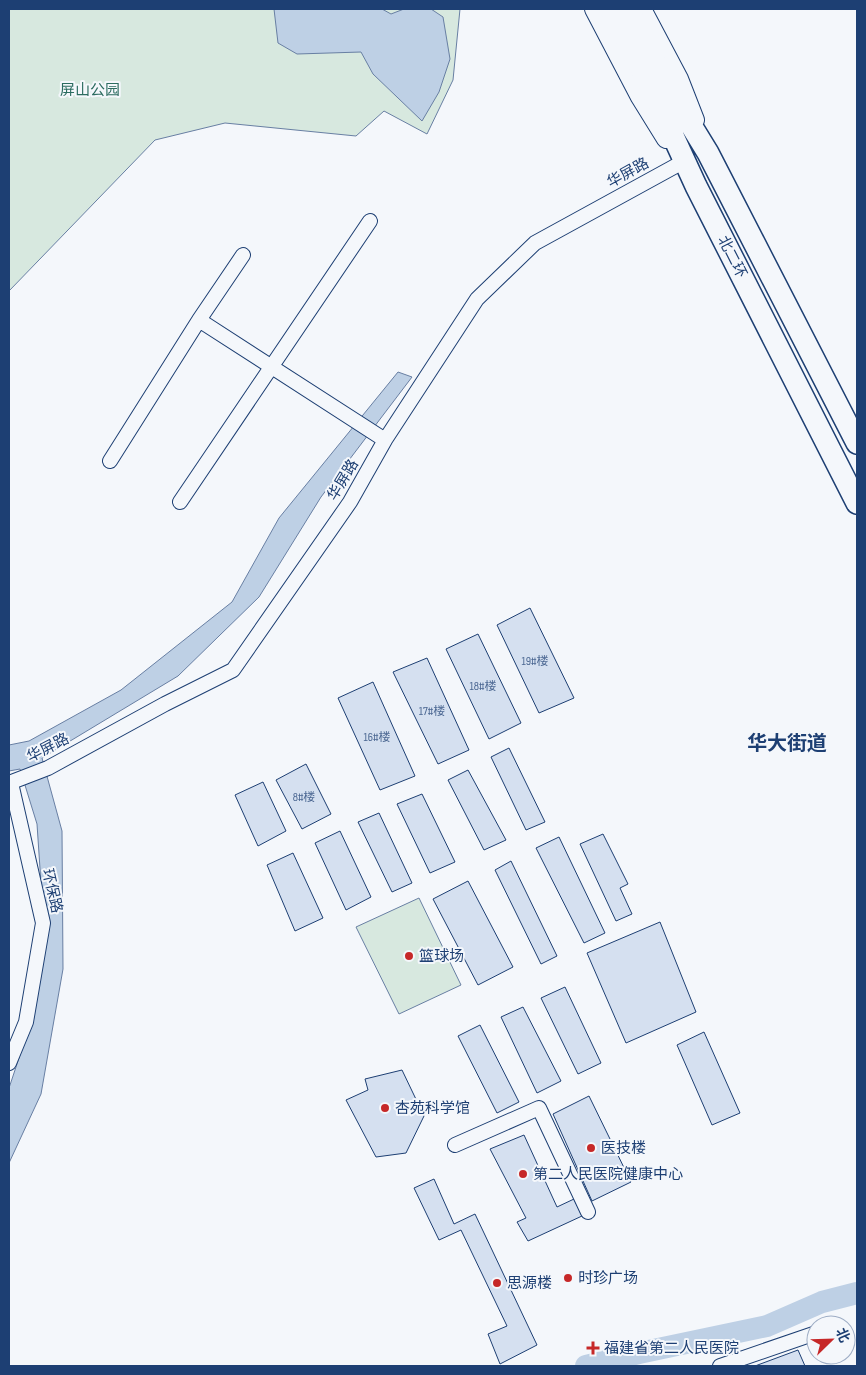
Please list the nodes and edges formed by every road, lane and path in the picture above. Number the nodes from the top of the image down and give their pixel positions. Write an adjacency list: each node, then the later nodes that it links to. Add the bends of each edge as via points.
1 (594, 9): 7 (main road, via 640,97)
2 (610, 9): 5 (highway, 北二环)
3 (628, 9): 5 (highway, 北二环)
4 (642, 9): 6 (main road, via 679,79)
5 (660, 89): 6 (highway, 北二环); 8 (highway, 北二环)
6 (708, 153): 14 (highway, 北二环)
7 (681, 163): 8 (main road); 13 (street, 华屏路, via 535,243 478,299)
8 (696, 186): 17 (highway, 北二环)
9 (370, 221): 12 (street)
10 (243, 255): 11 (street)
11 (199, 320): 12 (street); 15 (street)
12 (272, 367): 13 (street); 16 (street)
13 (385, 440): 18 (street, 华屏路, via 350,502 232,670 48,768)
14 (857, 443)
15 (110, 462)
16 (180, 502)
17 (857, 503)
18 (12, 782): 19 (street, 环保路, via 43,923 26,1022)
19 (9, 1063)
20 (455, 1145): 21 (street, via 539,1108)
21 (588, 1212)
22 (806, 1336): 23 (street)
23 (720, 1366)

